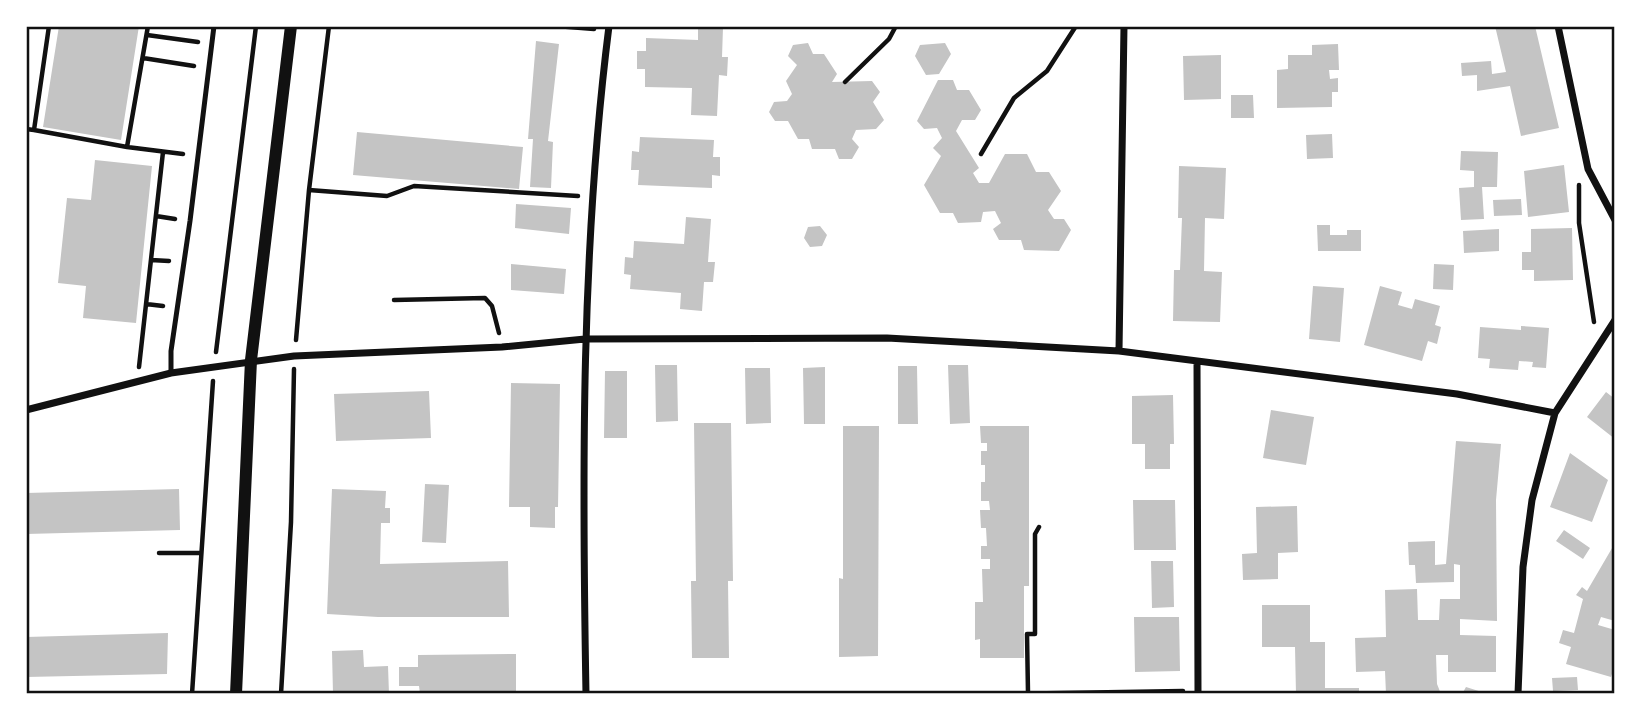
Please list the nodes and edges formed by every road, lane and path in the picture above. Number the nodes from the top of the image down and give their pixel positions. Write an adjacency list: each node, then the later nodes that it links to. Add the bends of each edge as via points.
1 (49, 26): 17 (path)
2 (148, 26): 11 (path)
3 (214, 26): 12 (lane)
4 (291, 26): 30 (street)
5 (556, 26): 10 (path)
6 (896, 26): 15 (path, via 889,40)
7 (1076, 26): 19 (path, via 1047,71 1014,98)
8 (1124, 26): 29 (street)
9 (1559, 26): 20 (street)
10 (609, 28): 22 (street)
11 (147, 35): 12 (path); 13 (path)
12 (211, 44): 14 (lane)
13 (142, 58): 14 (path); 18 (path)
14 (208, 68): 32 (lane)
15 (845, 82)
16 (26, 129): 17 (path)
17 (34, 130): 18 (path)
18 (127, 147): 33 (path, via 163,152)
19 (981, 154)
20 (1588, 169): 23 (street); 27 (path, via 1579,185 1578,223 1591,314)
21 (309, 190): 22 (path, via 387,196 414,186)
22 (592, 197): 26 (street)
23 (1615, 220)
24 (394, 300): 28 (path, via 485,298 492,306)
25 (1615, 320): 27 (street)
26 (584, 339): 28 (street); 29 (street, via 887,338); 42 (street)
27 (1600, 342): 35 (street)
28 (502, 347): 30 (street)
29 (1119, 351): 31 (street)
30 (251, 360): 32 (street); 41 (street)
31 (1197, 361): 35 (street, via 1457,394); 39 (street)
32 (170, 373): 33 (street)
33 (137, 382): 34 (street)
34 (26, 410)
35 (1555, 413): 44 (street, via 1532,500 1523,567)
36 (1039, 527): 40 (path, via 1035,534 1035,634 1027,634)
37 (159, 553): 38 (path)
38 (201, 553)
39 (1198, 691): 40 (path)
40 (1028, 693): 43 (path)
41 (236, 694)
42 (586, 694)
43 (1002, 694)
44 (1518, 694)

